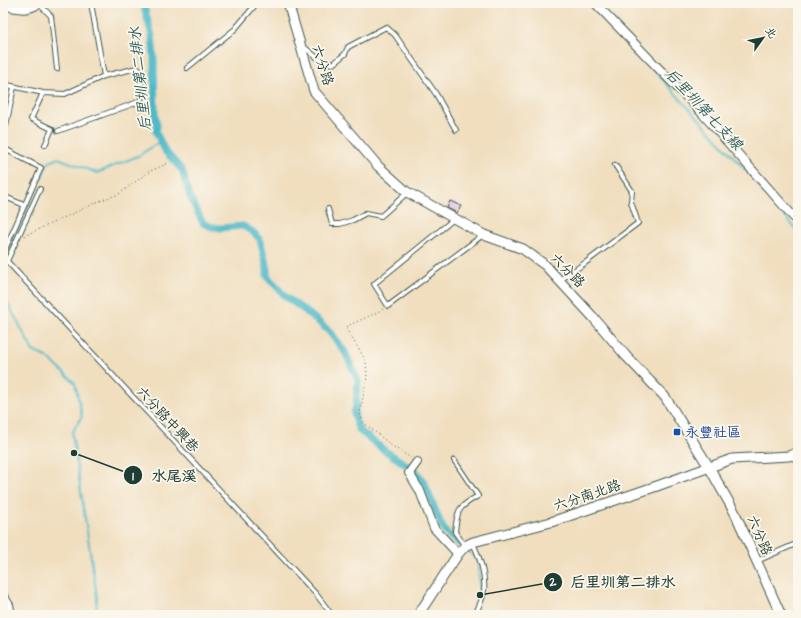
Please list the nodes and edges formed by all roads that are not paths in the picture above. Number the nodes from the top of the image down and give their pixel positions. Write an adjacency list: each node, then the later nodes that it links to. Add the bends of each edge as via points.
1 (38, 3): 6 (street, via 34,7 24,9); 9 (lane, via 51,16)
2 (91, 3): 10 (lane)
3 (257, 3): 8 (lane, via 235,28)
4 (288, 3): 7 (street, 六分路)
5 (595, 3): 26 (street, via 701,112)
6 (3, 5)
7 (301, 44): 15 (lane, via 321,61 333,64 345,54 348,47 386,27 395,35 436,94); 21 (street, 六分路, via 314,91 378,166)
8 (187, 68)
9 (57, 69)
10 (104, 76): 13 (lane, via 65,94); 16 (lane, via 137,68 141,72 141,101)
11 (3, 84): 12 (lane)
12 (14, 86): 13 (lane); 14 (lane)
13 (43, 93): 17 (lane, via 31,119 52,129)
14 (6, 126)
15 (456, 130)
16 (58, 131)
17 (45, 146)
18 (3, 148): 23 (lane, via 41,168)
19 (615, 165): 31 (lane, via 632,191 631,202 638,223)
20 (40, 189): 30 (lane)
21 (407, 192): 24 (lane, via 381,216 366,213 353,220 332,224); 25 (street, 六分路)
22 (3, 196): 23 (lane)
23 (24, 205): 28 (lane)
24 (328, 209)
25 (454, 219): 27 (street, 六分路); 27 (lane, via 374,284 388,306)
26 (798, 222)
27 (484, 234): 31 (street, 六分路, via 523,249)
28 (3, 254)
29 (3, 257): 30 (lane, 六分路中興巷)
30 (7, 261): 44 (lane, 六分路中興巷, via 316,594)
31 (560, 280): 37 (street, 六分路, via 665,397)
32 (798, 452): 33 (street, 六分南北路)
33 (788, 456): 35 (lane); 37 (street, 六分南北路, via 732,459)
34 (454, 460): 39 (lane, via 478,496 464,504 456,517 455,532)
35 (798, 461)
36 (417, 462): 40 (street, via 409,473 420,491 434,528)
37 (709, 467): 39 (street, 六分南北路, via 551,522); 41 (street, 六分路, via 735,513)
38 (798, 543): 41 (lane)
39 (469, 544): 40 (street); 46 (lane, via 480,559 484,577 484,593)
40 (458, 554): 45 (street)
41 (756, 562): 47 (street, 六分路)
42 (3, 596): 43 (street)
43 (12, 615)
44 (332, 615)
45 (418, 615)
46 (475, 615)
47 (781, 615)

